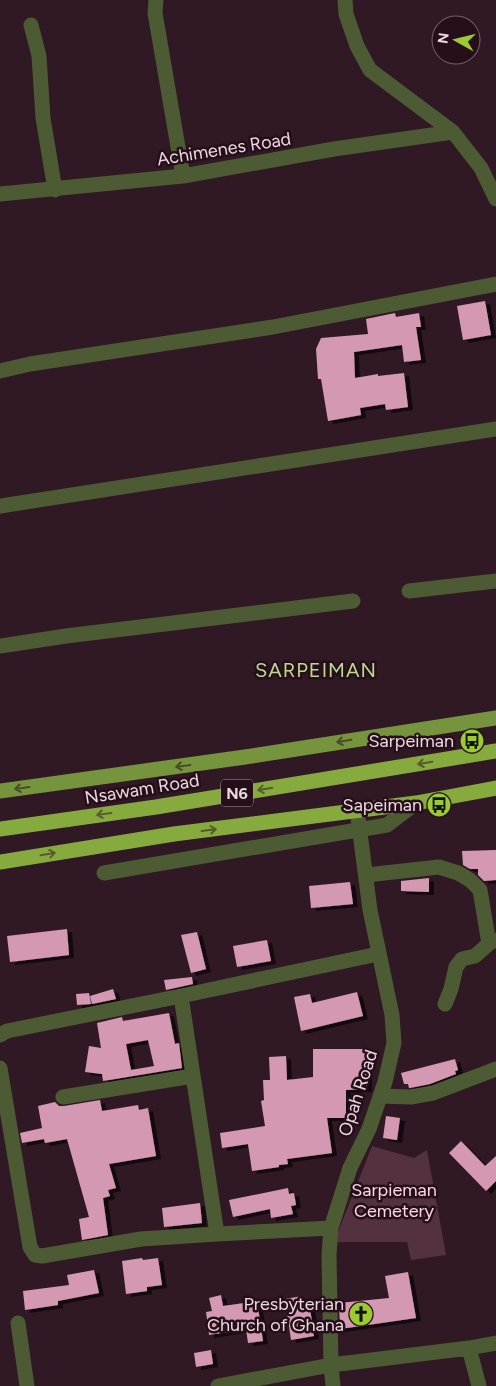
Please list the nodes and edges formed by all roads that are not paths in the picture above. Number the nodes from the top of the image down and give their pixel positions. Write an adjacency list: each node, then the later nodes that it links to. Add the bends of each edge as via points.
1 (156, 0): 5 (street)
2 (345, 0): 4 (street, via 356,46 370,70)
3 (31, 24): 6 (street, via 39,56 43,118)
4 (453, 132): 5 (street, Achimenes Road); 8 (street, via 481,168)
5 (183, 176): 6 (street, Achimenes Road)
6 (55, 190): 7 (street, Achimenes Road)
7 (0, 194)
8 (496, 199)
9 (496, 284): 10 (street, via 273,326)
10 (0, 370)
11 (496, 429): 12 (street)
12 (0, 506)
13 (496, 581): 14 (street)
14 (409, 590)
15 (353, 601): 16 (street)
16 (0, 646)
17 (496, 718): 20 (main road, one-way to 20)
18 (496, 751): 24 (highway, Nsawam Road / N6, one-way to 24, via 156,807)
19 (496, 788): 21 (highway, N6)
20 (0, 791)
21 (416, 803): 22 (highway, N6); 23 (street, via 387,825)
22 (357, 810): 23 (street, Opah Road); 25 (highway, N6, one-way to 22, via 174,834)
23 (359, 828): 26 (street); 27 (street, Opah Road)
24 (0, 829)
25 (0, 862)
26 (104, 873)
27 (366, 875): 28 (street, via 439,867 458,873 480,890 488,938); 29 (street, Opah Road)
28 (494, 941): 31 (street, via 475,956 462,959 456,967)
29 (378, 954): 30 (street); 36 (street, Opah Road, via 392,1015 394,1044)
30 (181, 996): 32 (street, via 7,1030); 35 (street)
31 (445, 1004)
32 (0, 1035)
33 (0, 1068): 39 (street, via 30,1247 35,1255 141,1239)
34 (496, 1069): 36 (street, via 432,1093 411,1097)
35 (193, 1076): 37 (street); 39 (street)
36 (380, 1096): 38 (street, Opah Road, via 369,1129 350,1168)
37 (62, 1097)
38 (331, 1228): 39 (street); 43 (street, Opah Road)
39 (217, 1234)
40 (18, 1323): 44 (street)
41 (496, 1343): 42 (street)
42 (469, 1348): 43 (street); 47 (street)
43 (331, 1365): 45 (street); 46 (street, Opah Road)
44 (26, 1386)
45 (218, 1386)
46 (333, 1386)
47 (479, 1386)

